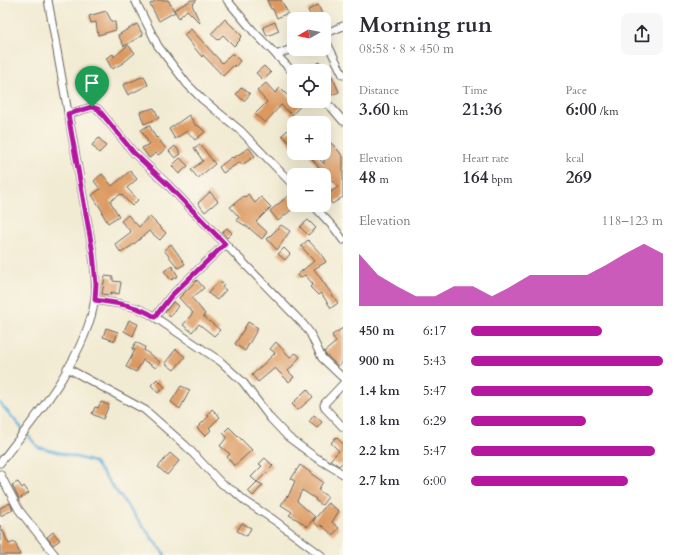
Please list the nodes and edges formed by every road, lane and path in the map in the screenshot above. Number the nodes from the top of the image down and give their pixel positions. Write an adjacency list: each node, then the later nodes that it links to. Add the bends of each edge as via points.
1 (48, 0): 12 (street)
2 (136, 0): 14 (street, via 158,46 187,84 240,131)
3 (228, 0): 8 (street)
4 (343, 26): 5 (street)
5 (331, 32)
6 (331, 50): 10 (street)
7 (287, 51): 8 (street)
8 (276, 55): 9 (street)
9 (287, 66)
10 (343, 75)
11 (331, 107): 13 (street)
12 (68, 114): 17 (street, via 92,107 98,109 134,153); 18 (street, via 93,253)
13 (343, 121)
14 (287, 179)
15 (320, 212): 16 (street)
16 (343, 240)
17 (225, 244): 19 (street, via 171,296); 21 (street, via 303,324 322,358)
18 (95, 300): 19 (street, via 137,308); 20 (street, via 83,340)
19 (155, 317): 26 (street, via 230,369 288,437 314,457)
20 (68, 368): 24 (street, via 37,417); 28 (street, via 145,410 186,446 222,484)
21 (343, 378)
22 (343, 384): 23 (street, via 324,405)
23 (343, 427)
24 (0, 463)
25 (0, 474): 27 (street, via 19,510)
26 (343, 474)
27 (55, 555)
28 (321, 555)

